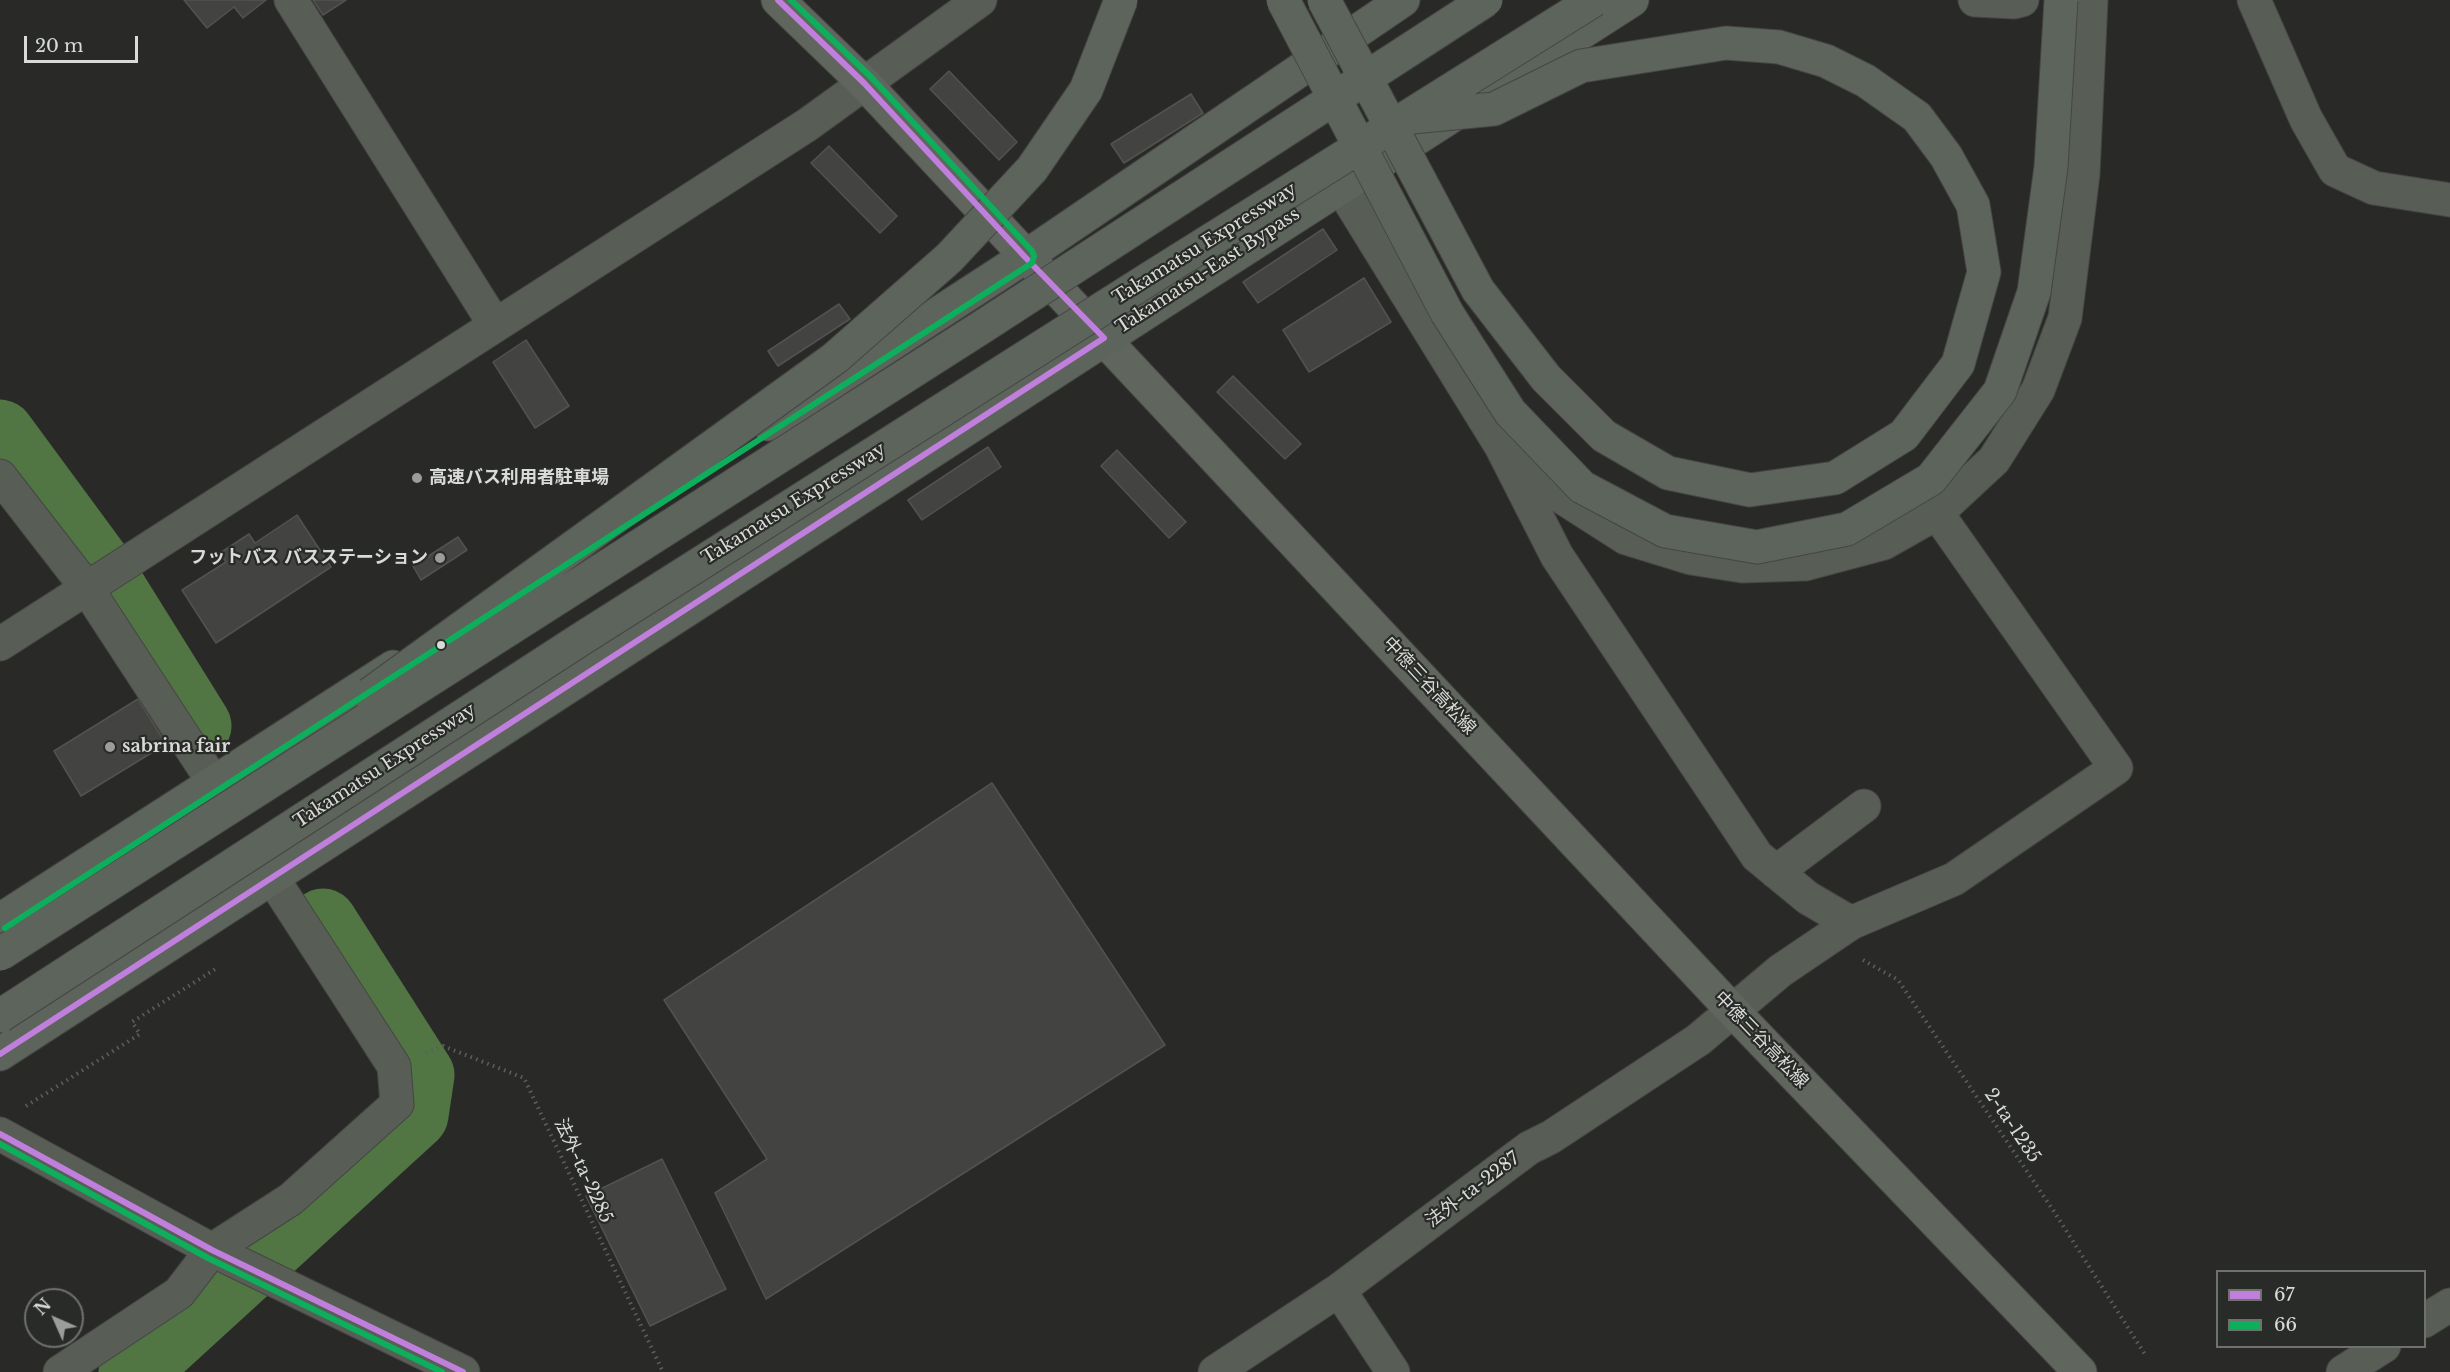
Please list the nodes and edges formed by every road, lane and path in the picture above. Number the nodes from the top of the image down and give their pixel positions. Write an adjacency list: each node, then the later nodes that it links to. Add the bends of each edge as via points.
1 (291, 0): 21 (street)
2 (778, 0): 16 (main road, 中徳三谷高松線)
3 (980, 0): 16 (street)
4 (1121, 0): 32 (highway, bridge, via 1086,90 1032,169 949,258 835,358)
5 (1283, 0): 13 (highway, bridge, via 1447,313 1510,412 1582,487 1665,531 1757,547 1847,529 1931,479 2000,391 2034,292 2051,166)
6 (1324, 0): 17 (highway, bridge, via 1478,290 1546,378 1604,436 1668,473 1750,490 1834,478 1904,435 1958,364 1984,272 1973,205 1946,156 1917,117 1866,81 1826,61 1779,47 1726,43 1581,66 1494,109)
7 (1403, 0): 20 (highway)
8 (1486, 0): 32 (highway, bridge)
9 (1594, 0): 17 (highway, Takamatsu Expressway, bridge)
10 (1632, 0): 18 (highway, Takamatsu-East Bypass)
11 (1975, 0): 12 (street)
12 (2022, 0)
13 (2061, 0)
14 (2091, 0): 25 (street, via 2083,174 2066,318 2038,390 1994,460)
15 (2254, 0): 19 (street, via 2306,119 2336,170 2374,188)
16 (864, 84): 20 (main road, 中徳三谷高松線); 21 (street, via 807,125)
17 (1408, 117): 38 (highway, Takamatsu Expressway, bridge, via 588,635)
18 (1341, 186): 22 (highway, Takamatsu-East Bypass); 23 (street)
19 (2450, 200)
20 (1025, 258): 22 (main road, 中徳三谷高松線); 28 (highway)
21 (495, 325): 26 (street)
22 (1104, 338): 31 (highway, Takamatsu-East Bypass); 37 (main road, 中徳三谷高松線)
23 (1501, 446): 25 (street, via 1551,490 1626,538 1691,558 1742,566 1805,564 1884,543); 30 (street, via 1557,556 1757,855)
24 (0, 476): 26 (street)
25 (1937, 513): 34 (street, 法外-ta-2287, via 2116,768 1954,879)
26 (97, 581): 27 (street); 28 (street)
27 (0, 644)
28 (214, 783): 33 (highway)
29 (1864, 806): 30 (street)
30 (1776, 872): 34 (street)
31 (270, 876): 39 (highway, Takamatsu-East Bypass); 42 (street, via 394,1066 397,1104 291,1199)
32 (81, 902): 35 (highway, bridge)
33 (0, 920)
34 (1839, 931): 37 (street, 法外-ta-2287); 47 (path, 2-ta-1235, via 1898,980)
35 (0, 954)
36 (217, 968): 41 (path, via 132,1022 140,1034)
37 (1732, 1010): 43 (street, 法外-ta-2287, via 1698,1040 1529,1148); 53 (main road, 中徳三谷高松線)
38 (0, 1016)
39 (0, 1054)
40 (424, 1054): 50 (path, 法外-ta-2285, via 443,1046 524,1078)
41 (9, 1122): 42 (street)
42 (219, 1253): 48 (street, via 179,1293); 49 (street)
43 (1339, 1290): 51 (street, 法外-ta-2287); 52 (street)
44 (2450, 1305): 45 (street)
45 (2426, 1320)
46 (2382, 1348): 54 (street)
47 (2146, 1356)
48 (60, 1372)
49 (463, 1372)
50 (663, 1372)
51 (1215, 1372)
52 (1393, 1372)
53 (2080, 1372)
54 (2343, 1372)

